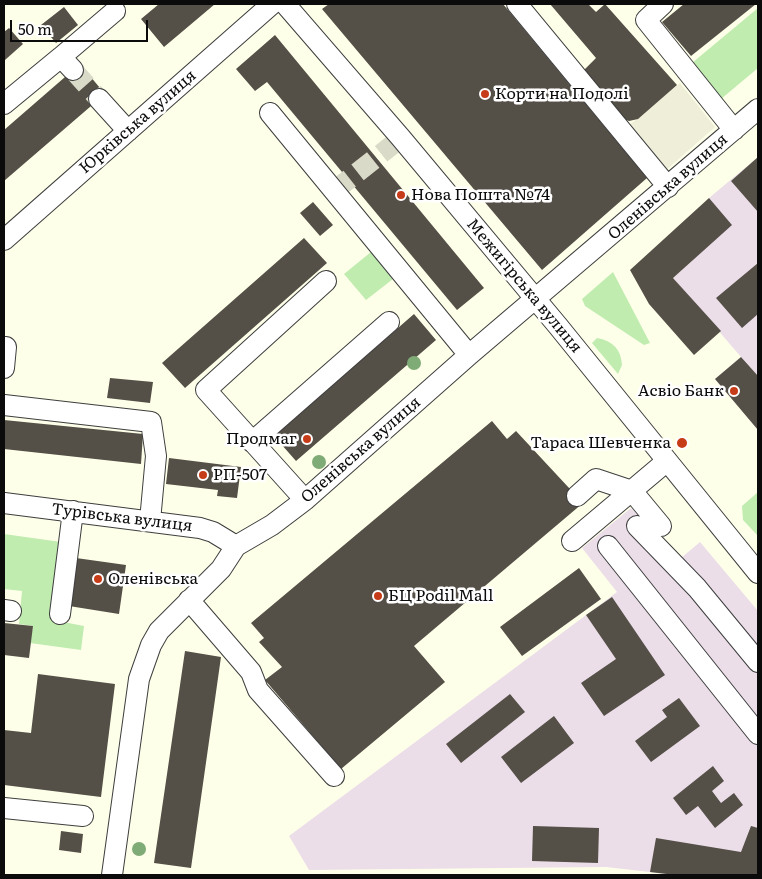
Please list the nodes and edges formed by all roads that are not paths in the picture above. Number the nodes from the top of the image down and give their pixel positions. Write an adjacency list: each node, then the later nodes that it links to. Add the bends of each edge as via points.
1 (272, 4): 10 (street, Юрківська вулиця)
2 (285, 4): 15 (street, Межигірська вулиця)
3 (517, 4): 12 (street)
4 (663, 4): 11 (street, via 646,20)
5 (115, 11): 7 (street, via 67,63)
6 (99, 99): 10 (street)
7 (4, 104)
8 (758, 109): 11 (street, Оленівська вулиця)
9 (270, 113): 18 (street)
10 (128, 130): 13 (street, Юрківська вулиця)
11 (734, 130): 12 (street, Оленівська вулиця)
12 (668, 187): 15 (street, Оленівська вулиця)
13 (4, 240)
14 (326, 281): 21 (street, via 206,390)
15 (536, 300): 18 (street, Оленівська вулиця); 22 (street, Межигірська вулиця)
16 (389, 322): 21 (street)
17 (4, 347): 19 (street)
18 (469, 355): 25 (street, Оленівська вулиця)
19 (4, 368)
20 (4, 405): 28 (street, via 151,422 156,456)
21 (252, 442): 25 (street)
22 (667, 461): 23 (street); 34 (street, Межигірська вулиця)
23 (632, 490): 24 (street, via 596,479); 30 (street); 31 (street)
24 (577, 496)
25 (305, 500): 32 (street, Оленівська вулиця)
26 (4, 503): 27 (street, Турівська вулиця)
27 (73, 511): 28 (street, Турівська вулиця); 36 (street)
28 (150, 521): 32 (street, Турівська вулиця, via 200,528)
29 (637, 526): 37 (street, via 697,588)
30 (661, 526)
31 (572, 541)
32 (236, 546): 35 (street, Оленівська вулиця, via 221,569)
33 (608, 546): 38 (street)
34 (758, 573)
35 (189, 600): 39 (street, via 251,672 258,690); 42 (street, Оленівська вулиця, via 159,631 139,679)
36 (60, 614)
37 (758, 662)
38 (758, 734)
39 (334, 776)
40 (4, 808): 41 (street)
41 (83, 816)
42 (112, 875)

